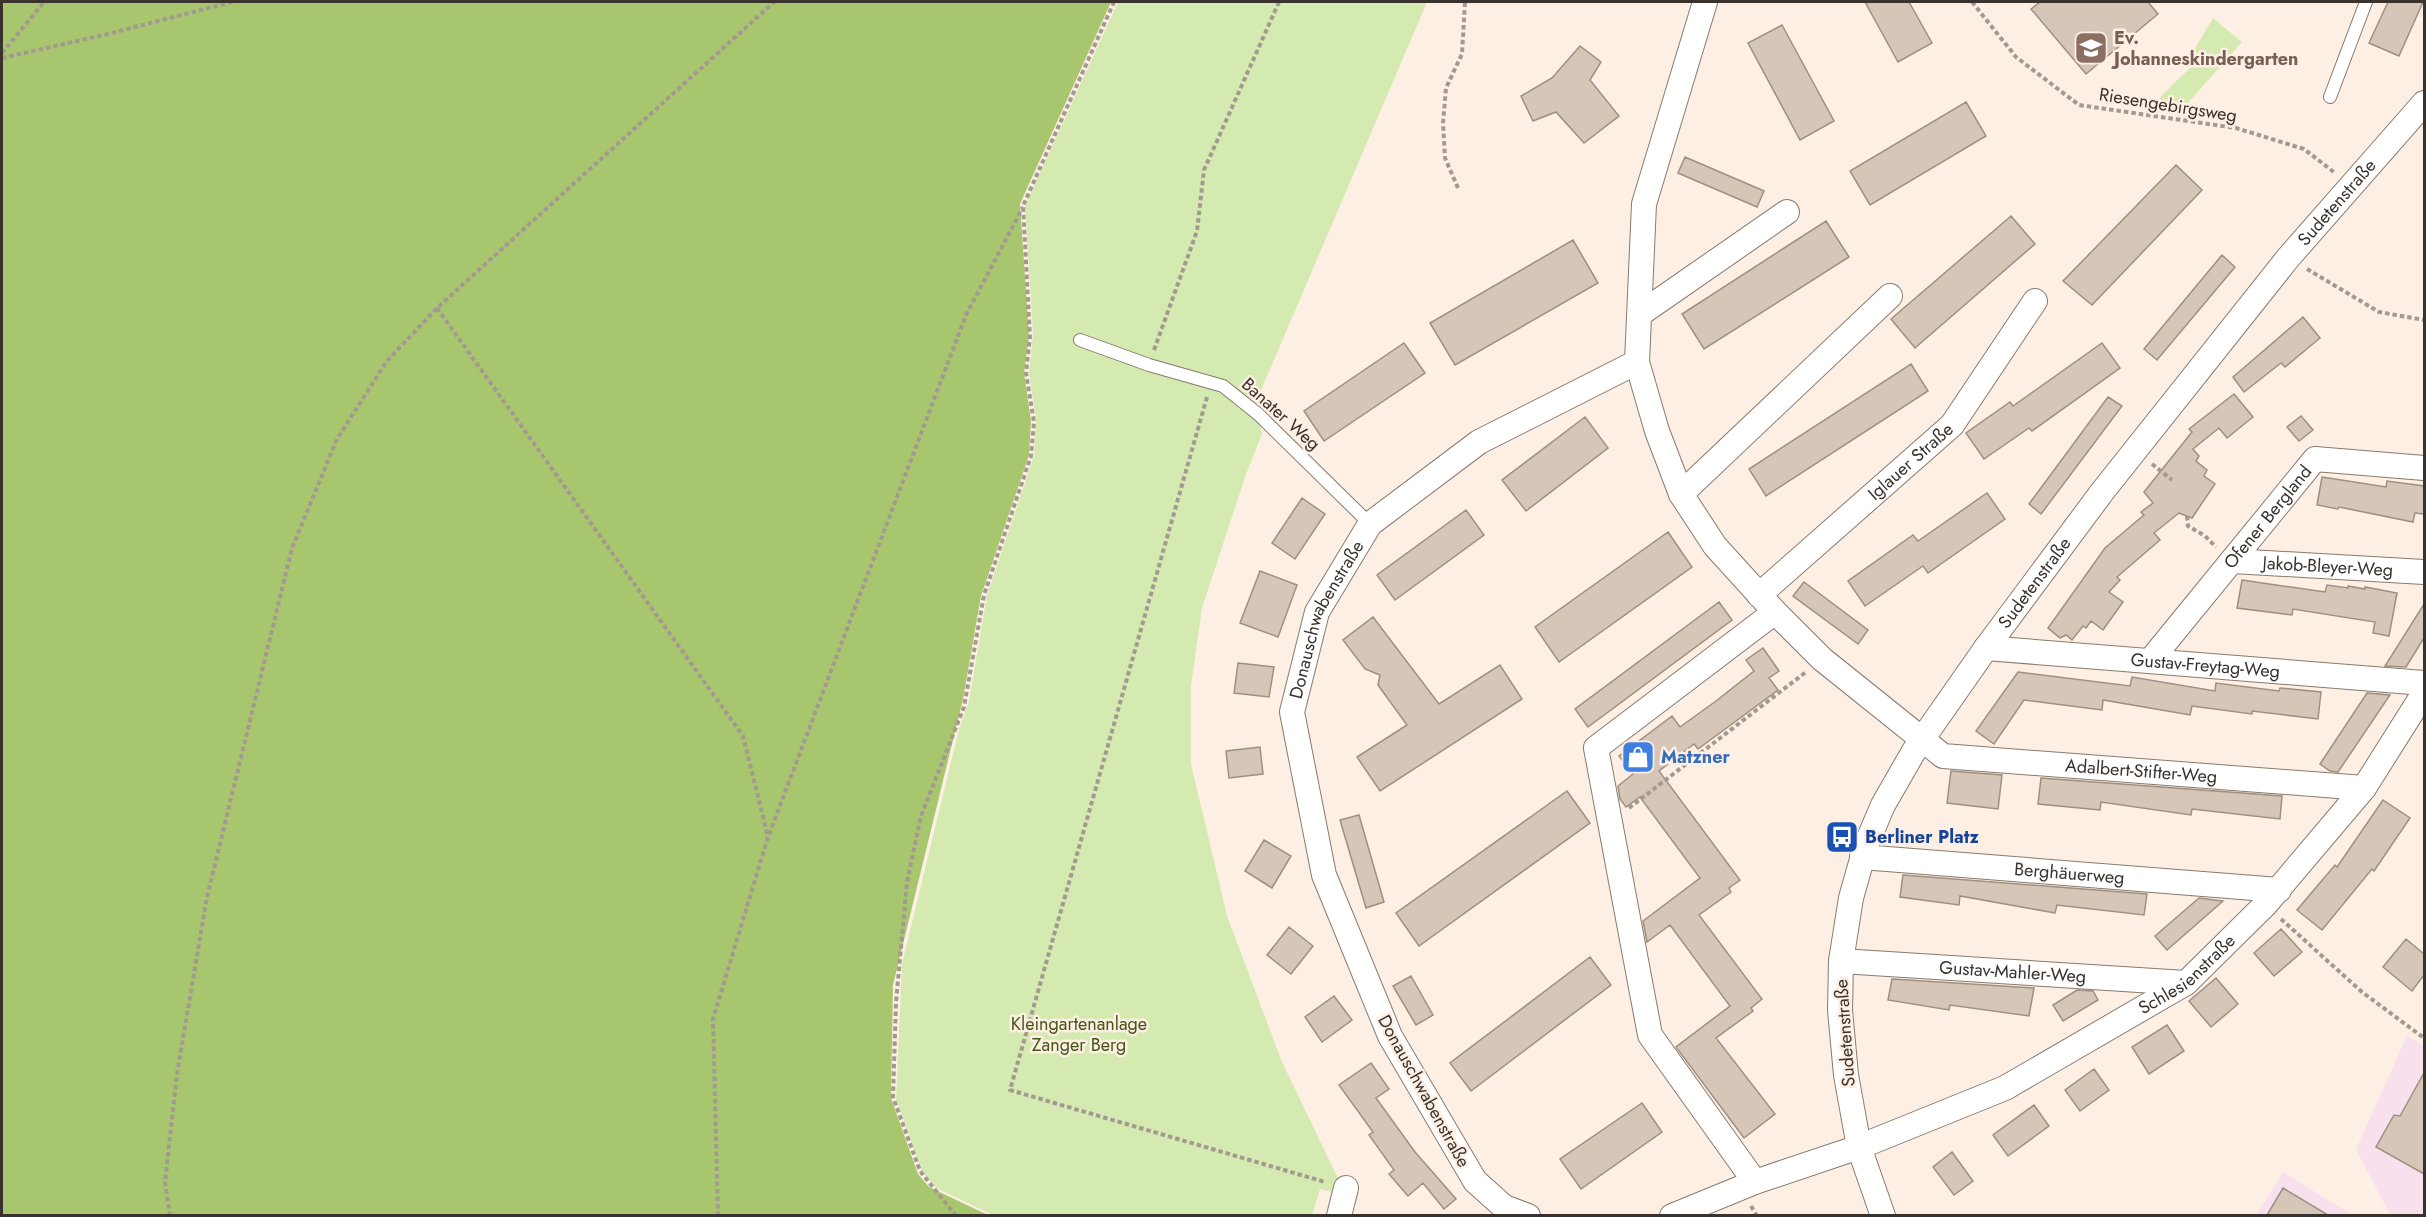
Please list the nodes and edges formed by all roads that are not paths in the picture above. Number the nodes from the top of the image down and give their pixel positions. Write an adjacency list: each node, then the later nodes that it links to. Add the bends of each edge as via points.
1 (1705, 2): 8 (street, via 1644,204)
2 (2366, 2): 3 (lane)
3 (2330, 97)
4 (2424, 103): 18 (street, Sudetenstraße, via 2288,258 2103,492)
5 (1787, 212): 8 (street)
6 (1890, 296): 12 (street)
7 (2035, 301): 16 (street, Iglauer Straße, via 1952,425)
8 (1640, 314): 10 (street)
9 (1080, 340): 13 (lane, Banater Weg, via 1223,386 1258,414)
10 (1637, 362): 12 (street); 13 (street, Donauschwabenstraße, via 1479,442)
11 (2424, 468): 14 (street, Ofener Bergland, via 2315,459)
12 (1681, 494): 16 (street, via 1715,546)
13 (1370, 524): 32 (street, Donauschwabenstraße, via 1317,612 1292,712 1324,875 1390,1036 1475,1181 1504,1207)
14 (2234, 559): 15 (street, Jakob-Bleyer-Weg); 19 (street, Ofener Bergland)
15 (2424, 572)
16 (1759, 594): 17 (street)
17 (1775, 612): 22 (street, via 1822,659); 29 (street, via 1596,748 1650,1035)
18 (1986, 648): 19 (street, Gustav-Freytag-Weg); 22 (street, Sudetenstraße)
19 (2150, 661): 20 (street, Gustav-Freytag-Weg)
20 (2424, 683)
21 (2424, 693): 23 (street, Schlesienstraße)
22 (1922, 740): 23 (street, Adalbert-Stifter-Weg, via 1943,756); 24 (street, Sudetenstraße, via 1883,805)
23 (2364, 788): 25 (street, Schlesienstraße)
24 (1862, 857): 25 (street, Berghäuerweg); 26 (street, Sudetenstraße)
25 (2272, 897): 27 (street, Schlesienstraße)
26 (1841, 961): 27 (street, Gustav-Mahler-Weg); 28 (street, Sudetenstraße, via 1840,1010 1846,1075)
27 (2186, 983): 28 (street, Schlesienstraße, via 2005,1088)
28 (1859, 1147): 29 (street); 34 (street, Sudetenstraße)
29 (1755, 1182): 33 (street)
30 (1346, 1188): 31 (street)
31 (1339, 1215)
32 (1528, 1215)
33 (1672, 1215)
34 (1883, 1215)

